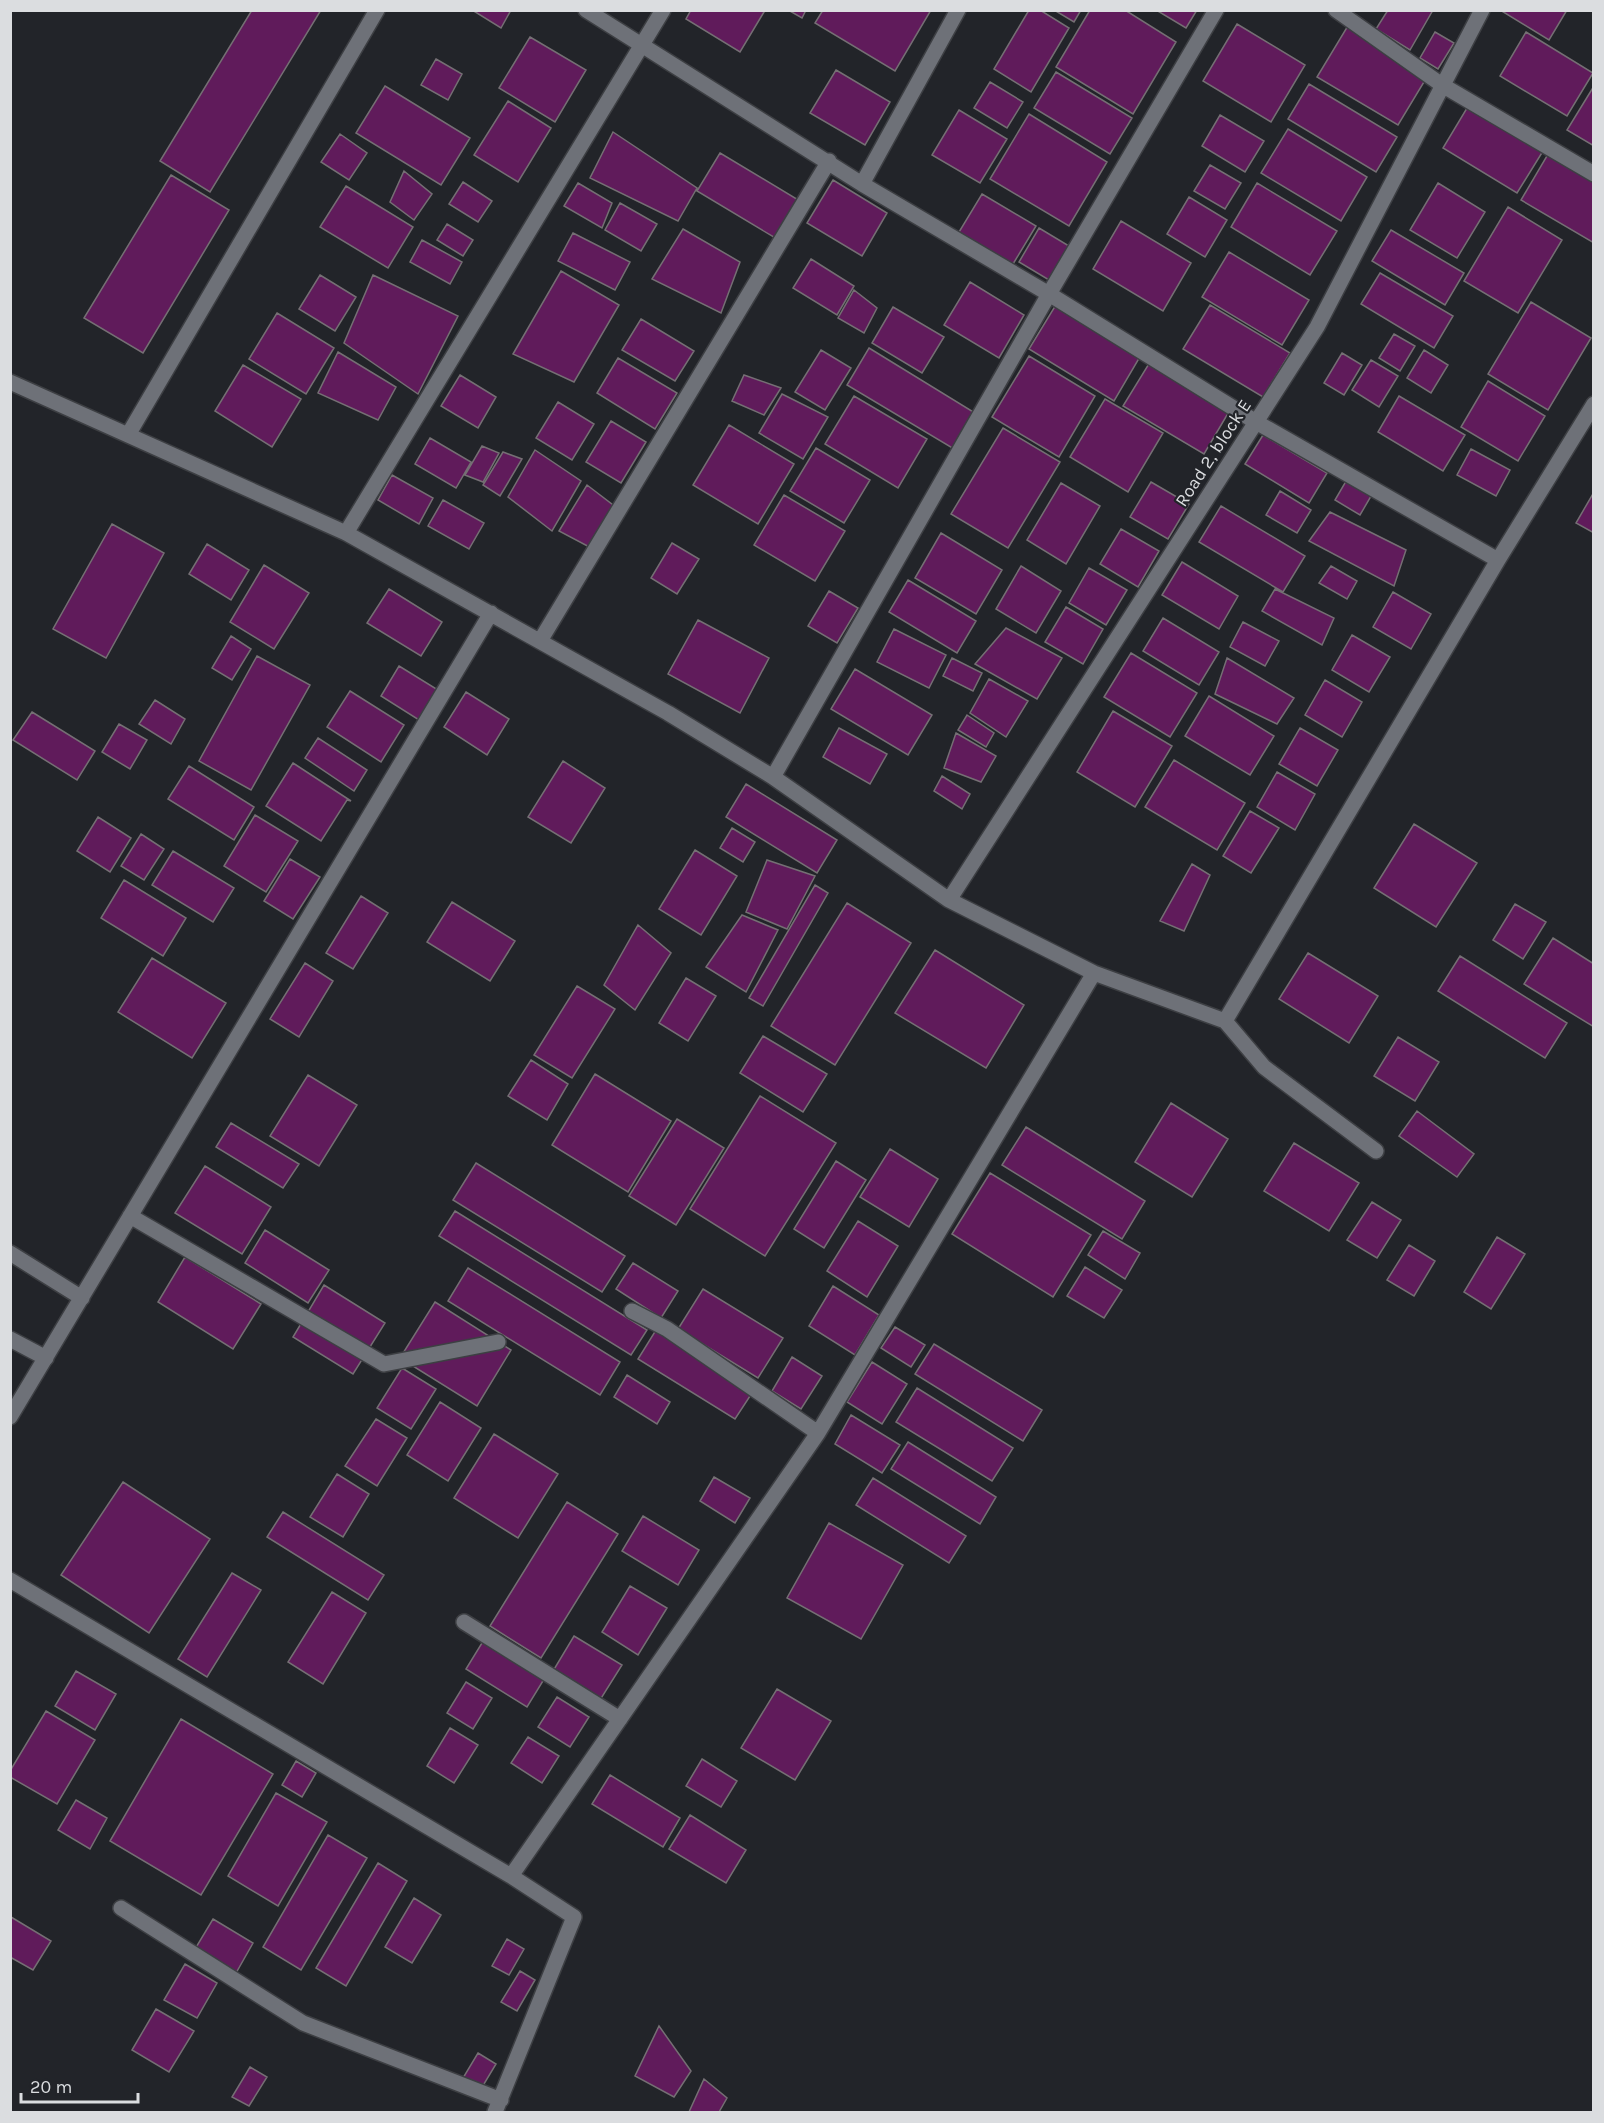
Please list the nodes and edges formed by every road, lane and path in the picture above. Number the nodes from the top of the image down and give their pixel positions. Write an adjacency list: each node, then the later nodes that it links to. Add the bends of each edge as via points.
1 (377, 10): 17 (street)
2 (586, 10): 8 (street)
3 (663, 10): 8 (street)
4 (958, 10): 12 (street)
5 (1216, 10): 13 (street)
6 (1336, 10): 9 (street)
7 (1482, 10): 9 (street, Road 2, block E)
8 (642, 45): 10 (street); 18 (street)
9 (1442, 85): 11 (street); 16 (street, Road 2, block E, via 1317,327)
10 (829, 161): 12 (street); 21 (street)
11 (1593, 174)
12 (862, 184): 13 (street)
13 (1049, 294): 16 (street); 22 (street)
14 (10, 382): 17 (street)
15 (1593, 404): 19 (street)
16 (1256, 422): 19 (street); 23 (street, Road 2, block E)
17 (128, 435): 18 (street)
18 (346, 533): 20 (street)
19 (1498, 560): 25 (street)
20 (491, 613): 21 (street); 27 (street)
21 (540, 641): 22 (street)
22 (773, 777): 23 (street)
23 (949, 900): 24 (street)
24 (1094, 973): 25 (street); 35 (street)
25 (1225, 1021): 26 (street, via 1264,1067)
26 (1377, 1151)
27 (130, 1216): 29 (street); 32 (street, via 384,1364)
28 (10, 1253): 29 (street)
29 (82, 1298): 33 (street)
30 (632, 1311): 35 (street, via 666,1329)
31 (10, 1339): 33 (street)
32 (498, 1342)
33 (45, 1358): 34 (street)
34 (10, 1417)
35 (818, 1433): 38 (street)
36 (10, 1580): 39 (street)
37 (464, 1622): 38 (street)
38 (620, 1719): 39 (street)
39 (511, 1876): 41 (street, via 574,1917)
40 (121, 1908): 41 (street, via 303,2023)
41 (498, 2106)

